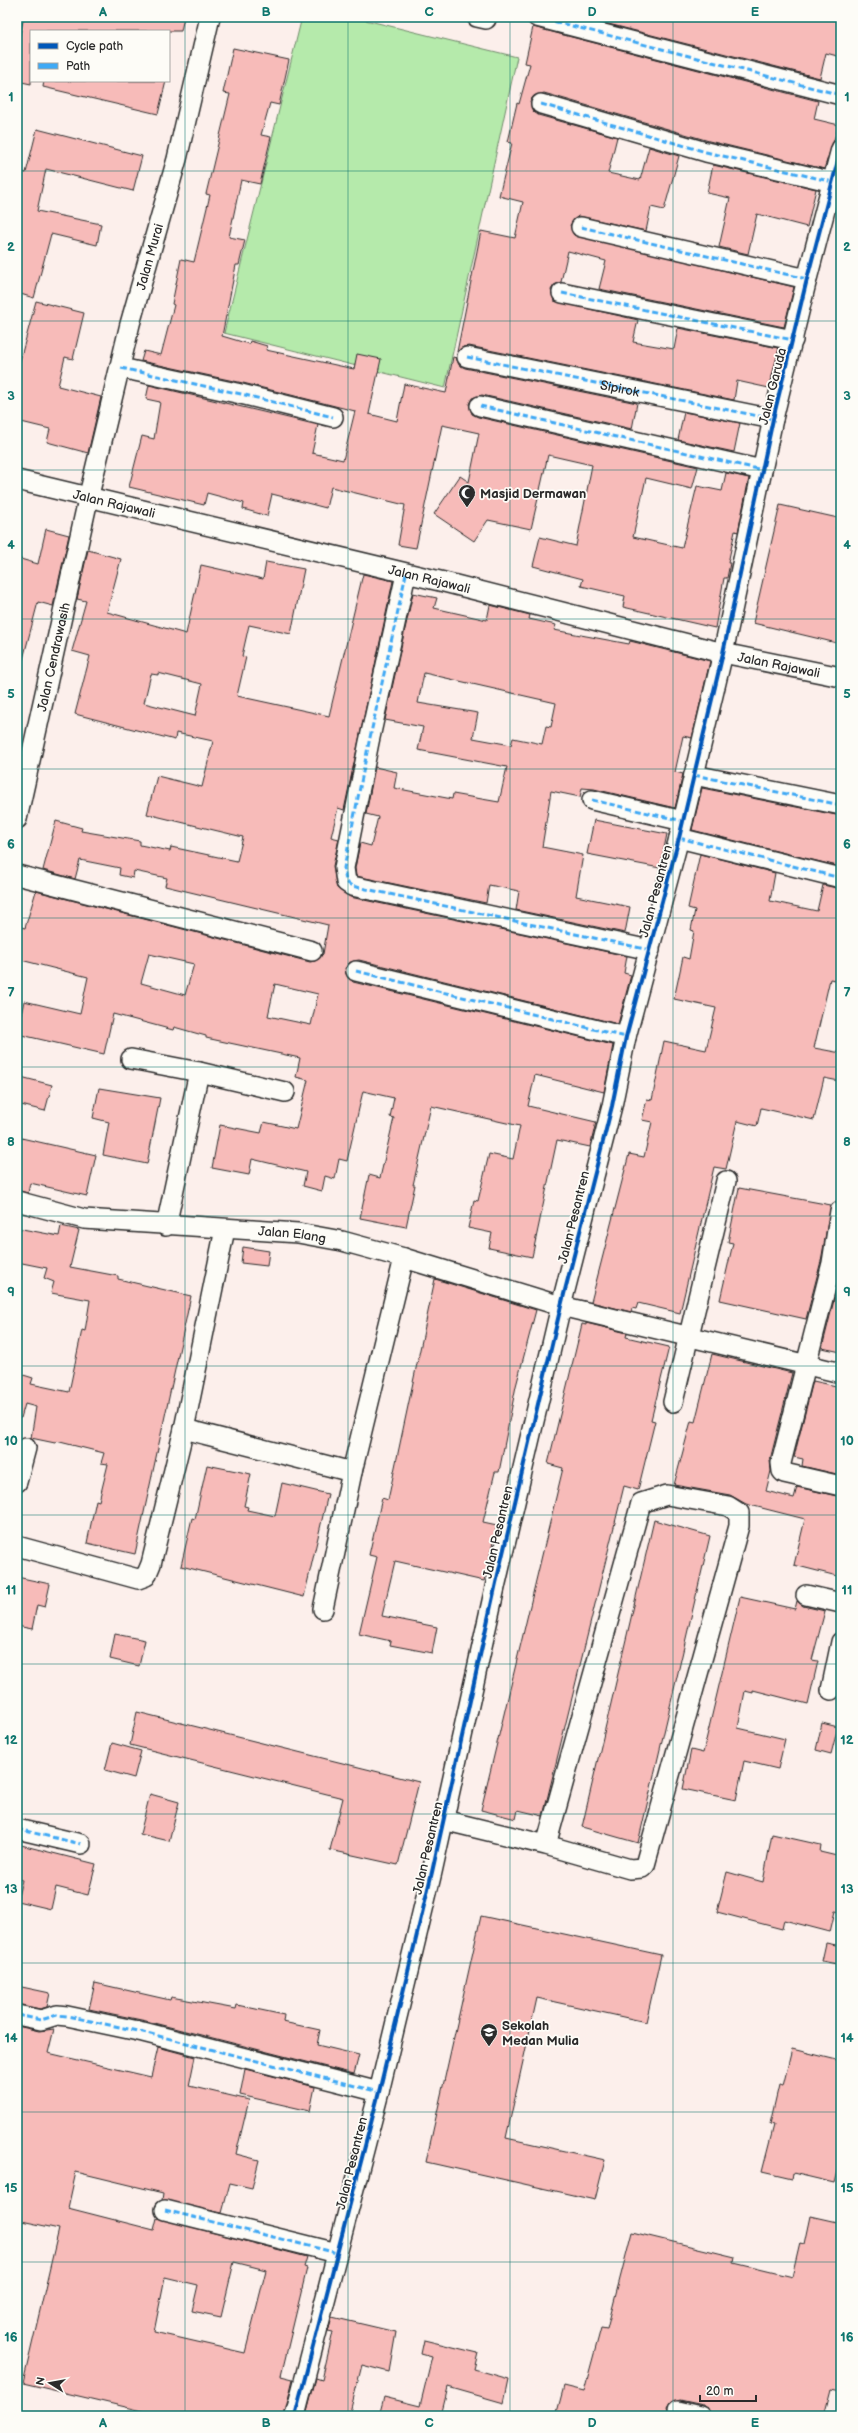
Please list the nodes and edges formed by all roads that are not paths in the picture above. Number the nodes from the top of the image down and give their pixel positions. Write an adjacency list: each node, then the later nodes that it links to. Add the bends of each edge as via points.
1 (210, 17): 12 (street, Jalan Murai, via 177,159 130,324)
2 (537, 17): 3 (street)
3 (841, 95)
4 (540, 104): 6 (street, via 706,152)
5 (841, 149): 6 (street, Jalan Garuda)
6 (833, 182): 8 (street, Jalan Garuda)
7 (581, 227): 8 (street)
8 (807, 279): 10 (street, Jalan Garuda)
9 (562, 293): 10 (street)
10 (793, 340): 15 (street, Jalan Garuda)
11 (467, 357): 15 (street, Sipirok)
12 (121, 368): 14 (street); 18 (street, Jalan Murai)
13 (480, 406): 16 (street)
14 (333, 417)
15 (773, 419): 16 (street, Jalan Garuda)
16 (762, 470): 20 (street, Jalan Garuda)
17 (17, 480): 18 (street, Jalan Rajawali)
18 (89, 495): 19 (street, Jalan Rajawali); 25 (street, Jalan Cendrawasih)
19 (406, 574): 20 (street, Jalan Rajawali); 29 (street, via 367,749 344,868 346,882 352,886)
20 (723, 653): 21 (street, Jalan Rajawali); 22 (street, Jalan Pesantren)
21 (841, 677)
22 (694, 775): 24 (street); 26 (street, Jalan Pesantren)
23 (592, 800): 26 (street)
24 (841, 804)
25 (17, 818)
26 (681, 830): 28 (street); 29 (street, Jalan Pesantren)
27 (17, 875): 30 (street)
28 (841, 878)
29 (650, 950): 32 (street, Jalan Pesantren)
30 (312, 951)
31 (356, 971): 32 (street)
32 (626, 1037): 43 (street, Jalan Pesantren, via 612,1106)
33 (131, 1059): 34 (street)
34 (199, 1072): 35 (street); 39 (street)
35 (285, 1092)
36 (726, 1182): 44 (street)
37 (17, 1201): 39 (street, Jalan Elang, via 84,1219)
38 (840, 1211): 42 (street)
39 (166, 1226): 40 (street, Jalan Elang)
40 (225, 1229): 41 (street, Jalan Elang, via 298,1233); 48 (street)
41 (404, 1258): 43 (street, Jalan Elang); 50 (street)
42 (836, 1264): 45 (street)
43 (561, 1306): 44 (street, Jalan Elang); 59 (street, Jalan Pesantren)
44 (688, 1335): 45 (street, Jalan Elang); 47 (street)
45 (807, 1365): 46 (street, Jalan Elang); 52 (street, via 781,1463 782,1471 784,1474)
46 (841, 1373)
47 (674, 1402)
48 (184, 1429): 50 (street); 53 (street, via 146,1576 138,1579)
49 (26, 1448): 51 (street)
50 (352, 1472): 56 (street)
51 (17, 1482)
52 (841, 1486)
53 (17, 1546)
54 (806, 1595): 55 (street)
55 (841, 1603)
56 (323, 1609)
57 (840, 1649): 58 (street)
58 (831, 1690)
59 (443, 1820): 62 (street); 64 (street, Jalan Pesantren)
60 (17, 1829): 61 (street)
61 (81, 1844)
62 (546, 1845): 62 (street, via 630,1869 642,1868 645,1865 739,1526 739,1513 728,1506 667,1495 641,1503)
63 (17, 2014): 64 (street, via 41,2020 57,2015 67,2016 143,2032)
64 (379, 2092): 66 (street, Jalan Pesantren)
65 (165, 2210): 66 (street)
66 (337, 2253): 68 (street, Jalan Pesantren)
67 (678, 2411): 69 (street)
68 (295, 2416)
69 (700, 2416)

